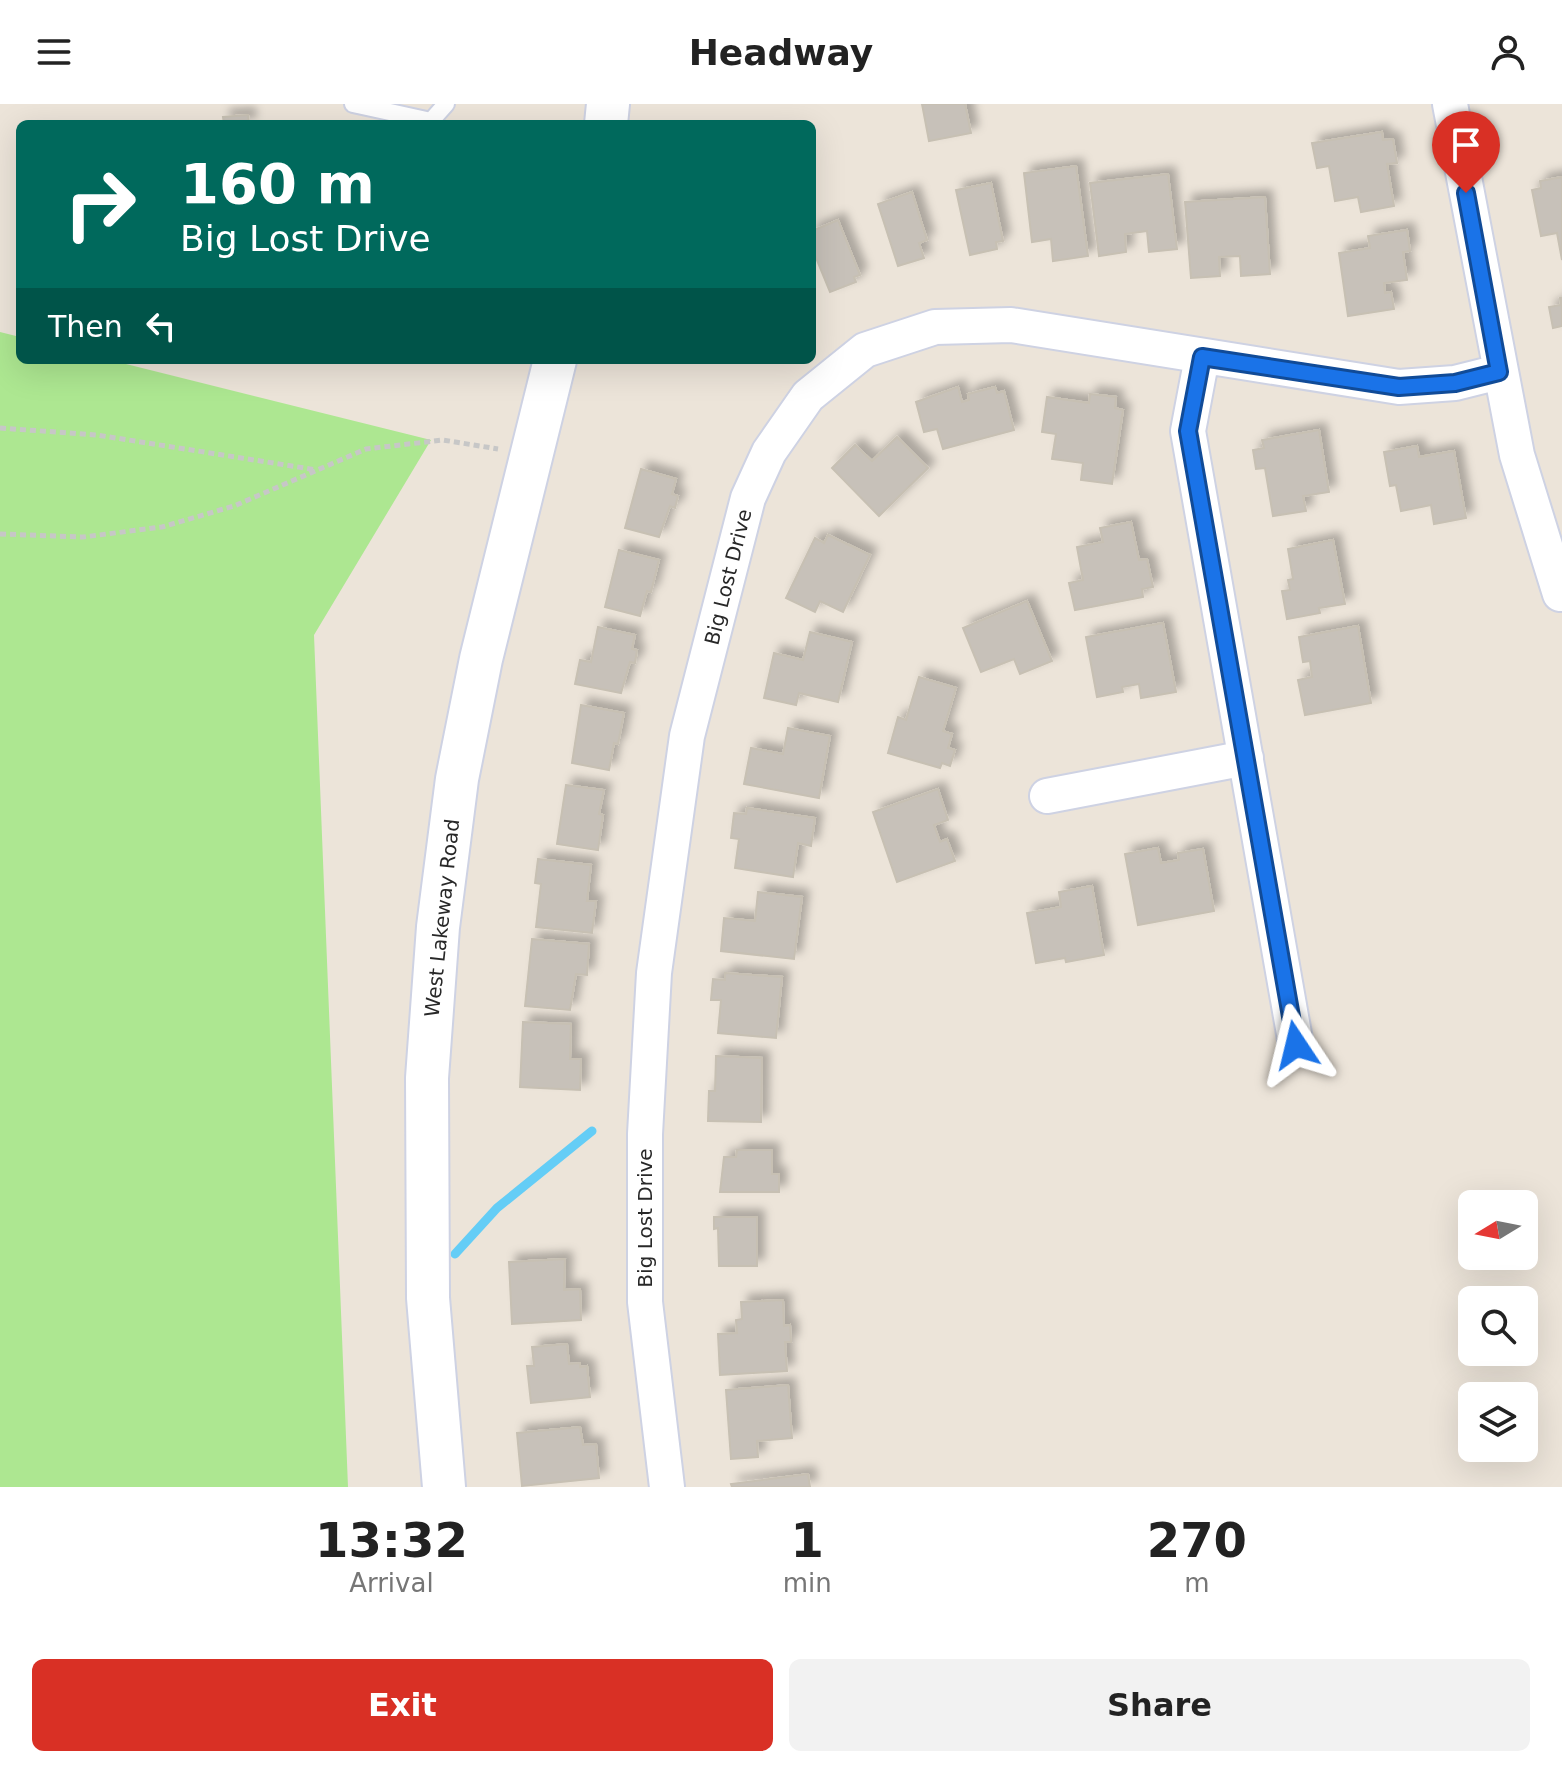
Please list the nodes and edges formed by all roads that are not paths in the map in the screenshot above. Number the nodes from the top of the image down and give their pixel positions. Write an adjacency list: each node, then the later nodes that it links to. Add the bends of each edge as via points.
1 (353, 104): 4 (lane)
2 (446, 104): 5 (lane)
3 (1450, 104): 8 (street)
4 (426, 120)
5 (432, 120)
6 (1202, 357): 8 (street, Big Lost Drive, via 1399,387 1455,383); 10 (street, via 1188,431); 14 (street, Big Lost Drive, via 1011,325 935,327 865,350 808,396 769,452 748,498 687,736 654,973 645,1134 645,1302)
7 (554, 364): 13 (street, West Lakeway Road, via 481,659 457,779 438,927 427,1078 428,1298)
8 (1499, 372): 9 (street, via 1517,455)
9 (1560, 594)
10 (1246, 758): 11 (street); 12 (street)
11 (1047, 796)
12 (1296, 1045)
13 (444, 1487)
14 (667, 1487)

